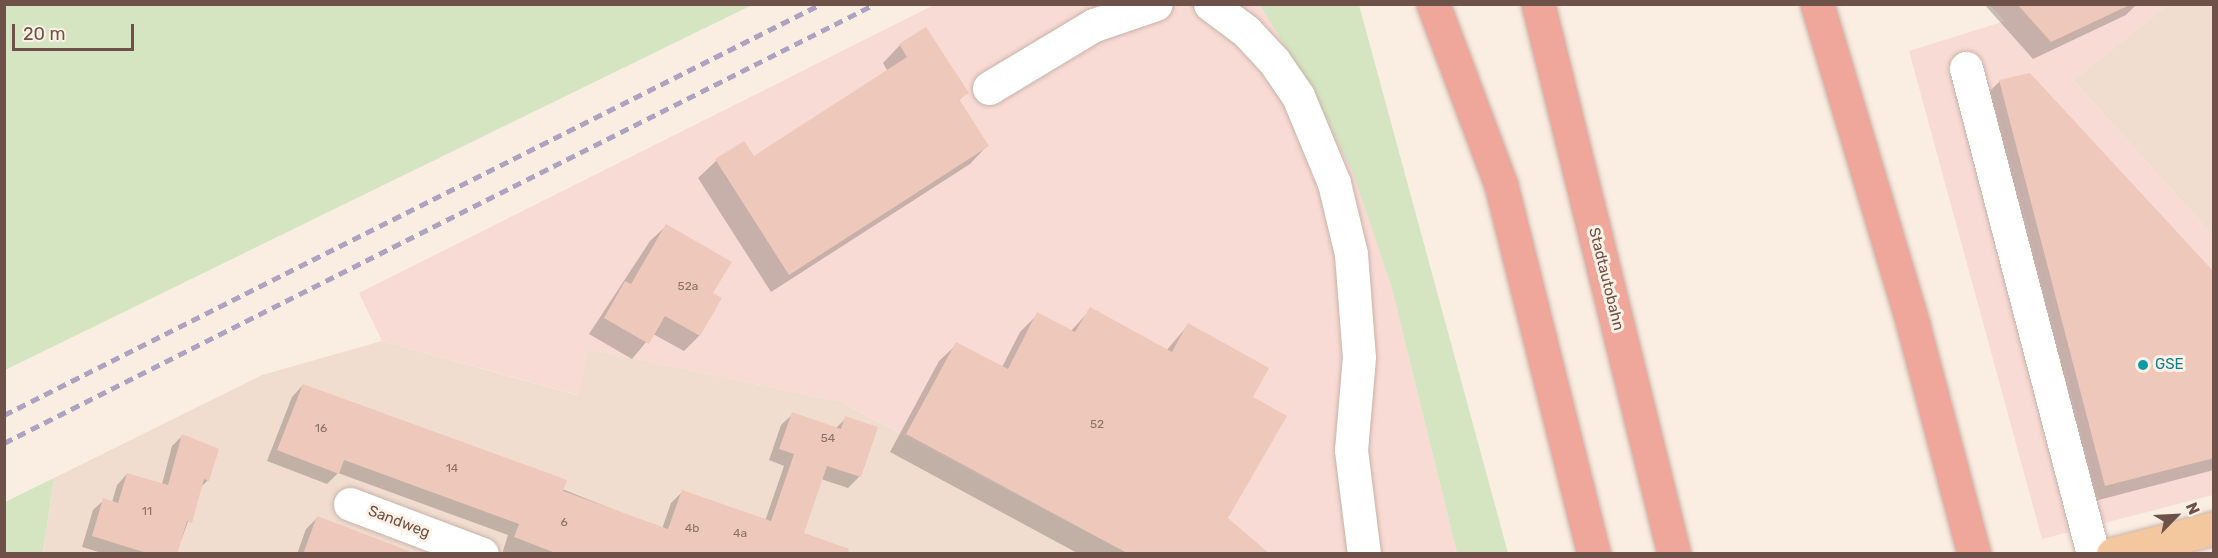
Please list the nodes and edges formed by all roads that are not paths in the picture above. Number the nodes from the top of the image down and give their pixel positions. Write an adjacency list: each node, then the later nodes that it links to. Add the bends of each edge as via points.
1 (1156, 4): 8 (street, via 1094,25)
2 (1210, 4): 13 (street, via 1246,32 1274,61 1298,96 1334,183 1351,254 1359,357 1351,450)
3 (1433, 4): 9 (highway)
4 (1457, 4): 9 (highway)
5 (1538, 4): 15 (highway, Stadtautobahn)
6 (1817, 4): 16 (highway, via 1913,325)
7 (1966, 68): 17 (street)
8 (989, 88)
9 (1501, 185): 14 (highway)
10 (350, 504): 12 (street, Sandweg)
11 (2214, 528): 18 (main road)
12 (482, 554)
13 (1364, 554)
14 (1594, 554)
15 (1674, 554)
16 (1974, 554)
17 (2093, 554)
18 (2113, 554)

